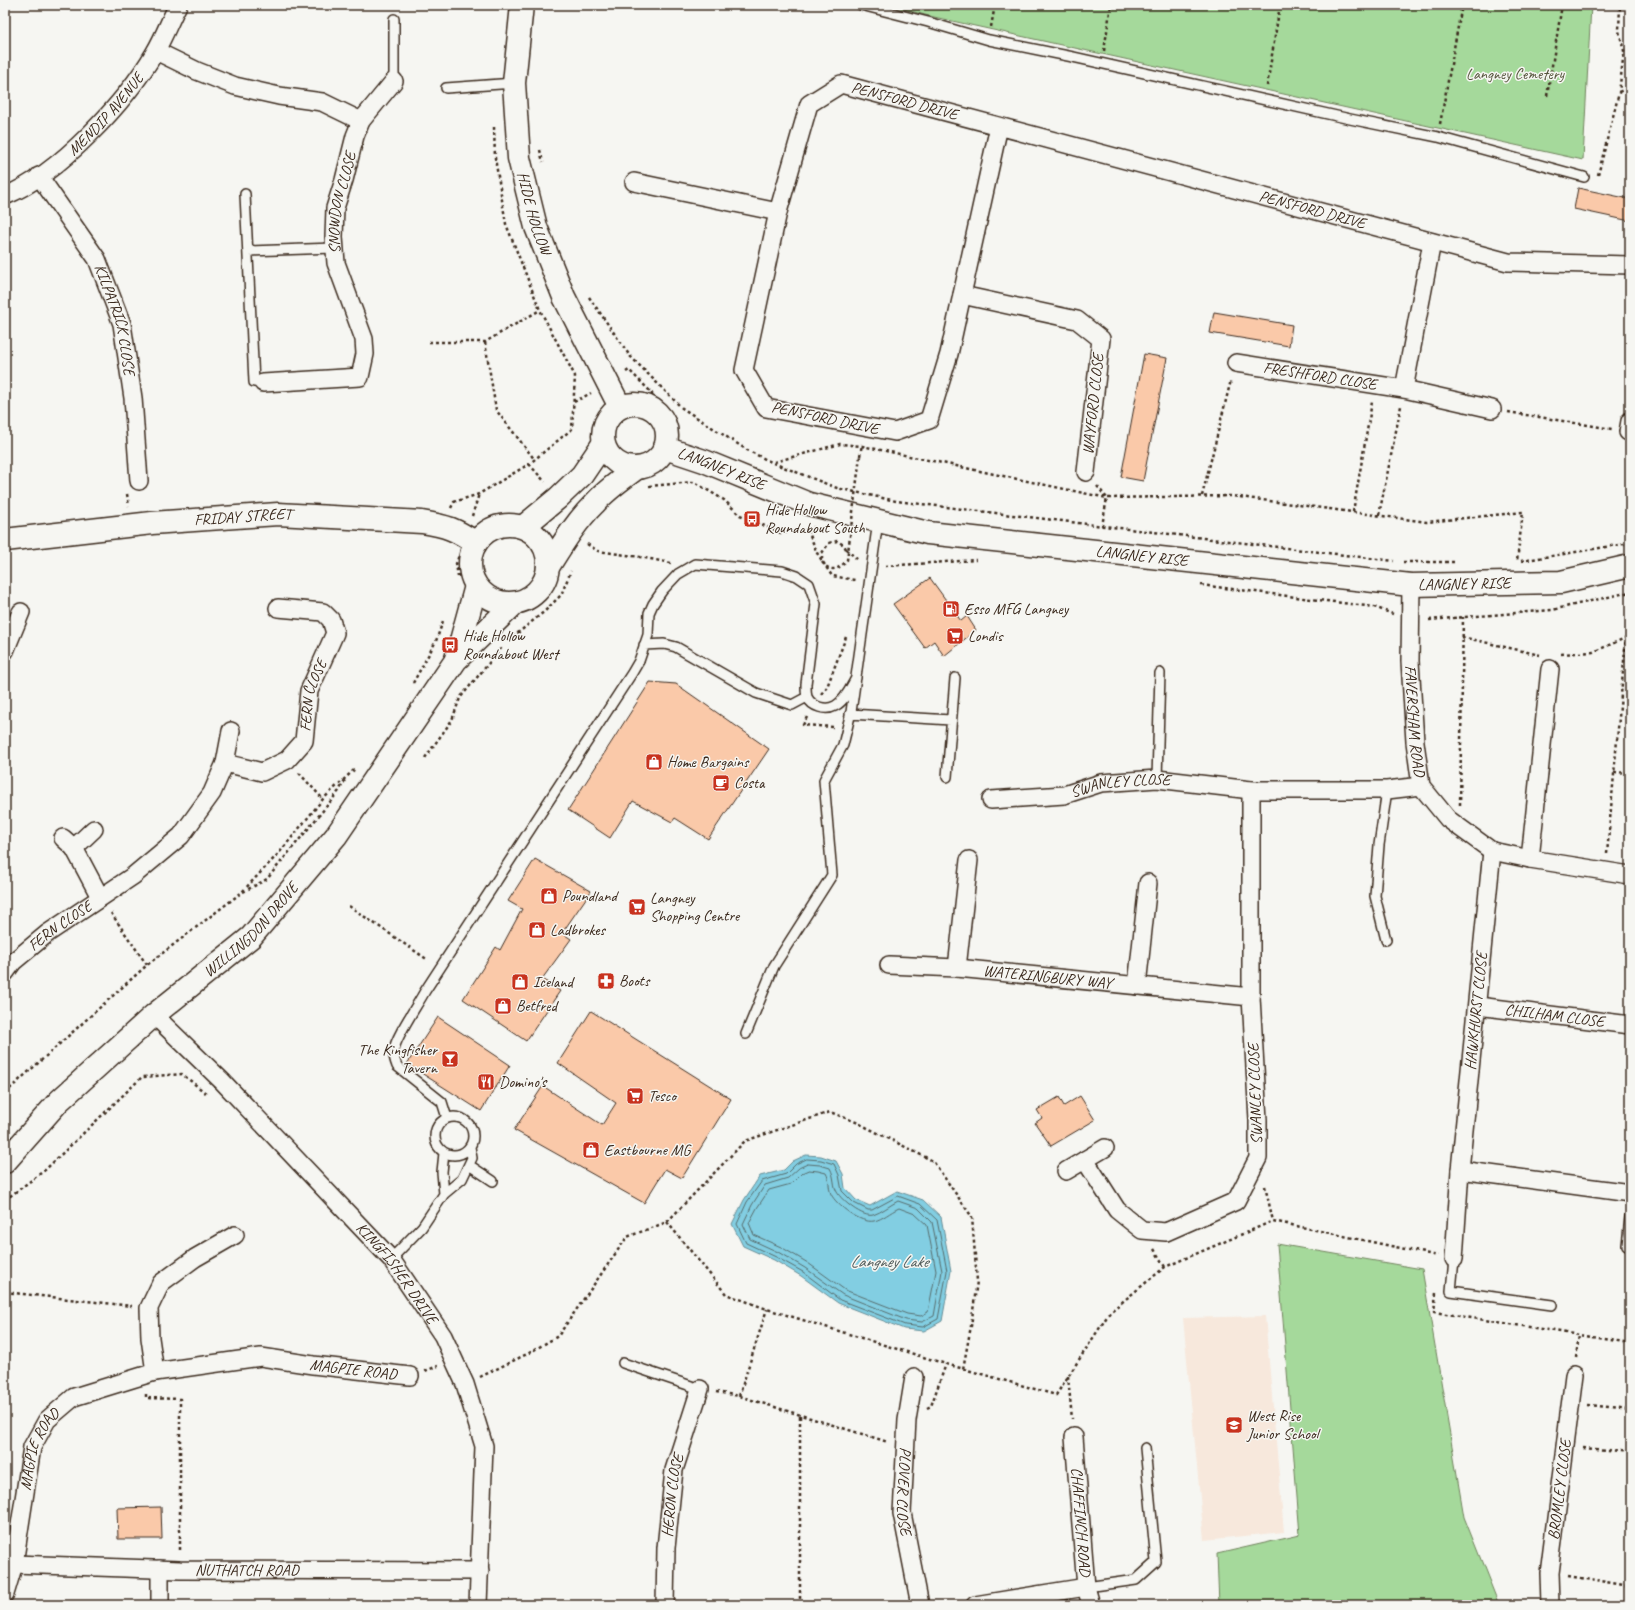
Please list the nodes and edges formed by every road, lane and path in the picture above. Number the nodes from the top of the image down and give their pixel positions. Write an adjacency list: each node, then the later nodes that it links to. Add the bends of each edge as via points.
1 (178, 5): 12 (street, MENDIP AVENUE)
2 (522, 5): 15 (main road, HIDE HOLLOW)
3 (861, 5): 11 (lane)
4 (994, 5): 11 (path)
5 (1111, 5): 13 (path)
6 (1280, 5): 20 (path)
7 (1462, 5): 24 (path)
8 (1562, 5): 19 (path)
9 (1620, 5): 18 (path, via 1619,30 1624,51)
10 (394, 19): 14 (lane)
11 (989, 40): 13 (lane)
12 (156, 51): 21 (street, via 235,86 322,102); 27 (street, MENDIP AVENUE, via 120,101 73,150)
13 (1102, 63): 20 (lane)
14 (394, 82): 21 (street, SNOWDON CLOSE)
15 (514, 83): 17 (lane); 44 (main road, HIDE HOLLOW, via 518,158 536,227 564,297)
16 (1630, 86): 18 (path)
17 (446, 88)
18 (1619, 93): 28 (path, via 1598,175)
19 (1547, 96)
20 (1264, 100): 24 (lane)
21 (361, 121): 34 (street, SNOWDON CLOSE, via 335,208)
22 (999, 126): 32 (street, PENSFORD DRIVE, via 841,84 809,104); 33 (street, PENSFORD DRIVE); 38 (street, PENSFORD DRIVE)
23 (494, 127): 39 (path, via 495,158 506,224)
24 (1438, 137): 28 (lane)
25 (540, 149): 26 (path)
26 (543, 163)
27 (39, 176): 31 (street, MENDIP AVENUE); 58 (street, KILPATRICK CLOSE, via 97,259 122,324 133,398)
28 (1584, 177)
29 (634, 182): 32 (street)
30 (245, 194): 35 (lane)
31 (5, 196)
32 (778, 212): 38 (street, PENSFORD DRIVE, via 744,370 766,408 895,432 929,420 949,354)
33 (1432, 242): 36 (street, PENSFORD DRIVE, via 1508,262); 46 (street)
34 (334, 248): 35 (lane); 43 (street, SNOWDON CLOSE, via 336,263 364,339 365,354 360,377)
35 (248, 252): 43 (lane, via 254,382)
36 (1630, 265)
37 (585, 292): 55 (path, via 630,356 682,408 747,450)
38 (962, 295): 56 (street, WAYFORD CLOSE, via 1077,320 1100,339)
39 (540, 310): 41 (path); 54 (path, via 575,376 572,430)
40 (429, 342): 41 (path)
41 (485, 342): 54 (path, via 496,410)
42 (1236, 363): 45 (street, FRESHFORD CLOSE); 60 (path)
43 (263, 383)
44 (608, 384): 47 (main road, HIDE HOLLOW); 48 (path, via 629,370 652,393)
45 (1375, 385): 46 (street, FRESHFORD CLOSE); 62 (path)
46 (1404, 389): 49 (street, FRESHFORD CLOSE); 63 (path)
47 (620, 407): 48 (main road, via 636,403); 51 (main road, via 611,413 605,422)
48 (652, 408): 52 (main road, via 666,425)
49 (1492, 409): 50 (path)
50 (1629, 428)
51 (603, 444): 57 (main road, via 616,462); 67 (main road, via 582,475)
52 (665, 448): 57 (main road, via 654,462 646,466); 64 (main road, LANGNEY RISE, via 704,461 809,504)
53 (860, 456): 74 (path, bridge, via 846,560 833,570 828,569 822,562 822,553 829,543 837,541 844,546 846,549)
54 (534, 460): 59 (path)
55 (773, 462): 61 (path, via 840,444 862,446); 66 (path, via 838,488 896,501)
56 (1086, 472): 61 (path)
57 (641, 477): 77 (main road, via 610,488 593,504 568,535); 81 (path, via 694,482 724,500 740,515 782,534 808,530 817,553 832,576)
58 (139, 481)
59 (479, 494): 65 (path, via 454,502); 68 (path)
60 (1202, 496): 61 (path); 62 (path, via 1232,496)
61 (1107, 498): 66 (path)
62 (1353, 512): 63 (path)
63 (1379, 515): 70 (path, via 1427,522 1523,512 1517,562)
64 (878, 522): 75 (lane); 84 (main road, LANGNEY RISE, via 928,533)
65 (442, 525): 68 (main road, FRIDAY STREET); 69 (main road, FRIDAY STREET, via 278,514 152,523)
66 (1102, 526): 73 (path, via 1406,562)
67 (523, 528): 68 (main road, via 513,525 502,526); 77 (main road, via 534,534 542,543)
68 (471, 539): 82 (main road, via 472,576); 82 (path, via 456,564)
69 (5, 540)
70 (1630, 543)
71 (582, 549): 79 (path, via 586,541 598,551 668,561)
72 (984, 560): 75 (path)
73 (1461, 562)
74 (861, 563)
75 (872, 566): 81 (path); 103 (lane)
76 (1630, 566): 84 (main road, LANGNEY RISE, via 1561,582)
77 (548, 567): 87 (main road, via 545,580 538,591 527,599)
78 (571, 571): 111 (path, via 561,595 505,643 460,698 452,720)
79 (684, 571): 97 (lane, via 678,574 653,604); 106 (lane, via 695,564 782,571 797,576 809,584 816,604 806,684)
80 (857, 574): 81 (path)
81 (855, 580): 85 (path)
82 (467, 584): 87 (main road, via 493,600); 100 (main road, WILLINGDON DROVE)
83 (1196, 584): 92 (path, via 1374,607)
84 (1412, 585): 92 (street, FAVERSHAM ROAD)
85 (857, 587)
86 (1630, 592): 90 (path, via 1552,610)
87 (515, 603): 100 (main road, WILLINGDON DROVE)
88 (278, 608): 112 (street, FERN CLOSE, via 323,612 331,620 335,633 309,691 304,741)
89 (22, 612): 98 (street)
90 (1463, 617): 92 (path); 95 (path)
91 (444, 619): 105 (path, via 436,641)
92 (1411, 621): 120 (street, FAVERSHAM ROAD, via 1410,661)
93 (848, 630): 106 (path, via 827,687)
94 (1630, 636): 96 (path)
95 (1462, 637): 101 (path, via 1540,655); 125 (path)
96 (1626, 638): 99 (path, via 1593,652); 115 (path)
97 (644, 645): 106 (lane, via 664,644 676,647 756,693 792,705); 150 (lane, via 632,672 425,991 394,1049 397,1066 442,1102)
98 (5, 651)
99 (1558, 654)
100 (456, 660): 145 (main road, WILLINGDON DROVE, via 336,836 251,937)
101 (1548, 662): 128 (street)
102 (1160, 673): 119 (lane)
103 (856, 678): 106 (lane, via 836,706 824,709); 107 (lane)
104 (955, 678): 108 (lane)
105 (410, 690)
106 (810, 700): 109 (path, via 803,725)
107 (850, 714): 108 (lane); 109 (lane)
108 (951, 720): 117 (lane)
109 (847, 728): 147 (lane, via 843,745 824,780 832,875 774,966)
110 (231, 731): 113 (street, FERN CLOSE)
111 (425, 758)
112 (287, 760): 113 (street, FERN CLOSE, via 262,772); 123 (path)
113 (225, 763): 134 (street, FERN CLOSE, via 212,793 181,836 133,876)
114 (358, 767): 118 (path)
115 (1614, 772): 116 (path); 130 (path)
116 (1630, 773)
117 (947, 776)
118 (346, 777): 123 (path); 133 (path, via 339,792 267,879)
119 (1157, 779): 121 (street, SWANLEY CLOSE); 124 (street, SWANLEY CLOSE, via 1101,783 1064,795)
120 (1421, 786): 122 (street, SWANLEY CLOSE); 125 (street, FAVERSHAM ROAD, via 1448,819)
121 (1251, 790): 122 (street, SWANLEY CLOSE); 143 (street, SWANLEY CLOSE)
122 (1387, 790): 136 (lane, via 1375,896)
123 (322, 799): 133 (path, via 280,852)
124 (991, 800)
125 (1459, 828): 127 (street, FAVERSHAM ROAD)
126 (94, 829): 134 (street, FERN CLOSE, via 68,843)
127 (1492, 851): 128 (street, FAVERSHAM ROAD); 144 (street, HAWKHURST CLOSE)
128 (1530, 859): 130 (street, FAVERSHAM ROAD)
129 (969, 860): 140 (street)
130 (1605, 871): 131 (street, FAVERSHAM ROAD)
131 (1630, 875)
132 (1148, 883): 142 (street)
133 (241, 893): 138 (path)
134 (100, 897): 138 (path); 141 (street, FERN CLOSE, via 48,933 13,962)
135 (349, 906): 137 (path)
136 (1386, 940)
137 (430, 962)
138 (147, 965): 148 (path)
139 (889, 965): 140 (street, WATERINGBURY WAY)
140 (957, 968): 142 (street, WATERINGBURY WAY)
141 (5, 972)
142 (1137, 986): 143 (street, WATERINGBURY WAY)
143 (1251, 997): 154 (street, SWANLEY CLOSE)
144 (1478, 1006): 146 (street, CHILHAM CLOSE); 158 (street, HAWKHURST CLOSE)
145 (154, 1015): 156 (main road, WILLINGDON DROVE, via 59,1101); 169 (street, KINGFISHER DRIVE, via 222,1081)
146 (1630, 1025)
147 (746, 1034)
148 (5, 1093)
149 (207, 1094): 163 (path, via 182,1074 142,1077 45,1170)
150 (447, 1118): 151 (lane, via 459,1117 470,1123 474,1134); 153 (lane, via 438,1125 435,1138 436,1144)
151 (470, 1148): 153 (lane, via 459,1155 452,1156); 157 (lane, via 472,1158)
152 (1104, 1148): 155 (street)
153 (444, 1152): 162 (lane)
154 (1258, 1158): 155 (street, SWANLEY CLOSE, via 1236,1201 1166,1232 1142,1230 1117,1210); 165 (path)
155 (1085, 1160): 159 (street)
156 (5, 1162)
157 (469, 1165): 160 (lane); 162 (lane, via 462,1179)
158 (1460, 1170): 161 (street); 170 (street, HAWKHURST CLOSE)
159 (1066, 1171)
160 (493, 1181)
161 (1630, 1193)
162 (444, 1194): 169 (lane, via 422,1227)
163 (5, 1200)
164 (1630, 1217): 168 (lane)
165 (1273, 1221): 170 (path); 183 (path, via 1165,1267 1110,1312)
166 (667, 1222): 175 (path, via 726,1294); 179 (path, via 745,1141 830,1112 856,1122 933,1161 972,1217 976,1281); 185 (path, via 627,1237 558,1336 530,1353)
167 (235, 1235): 174 (street, via 195,1258 162,1283)
168 (1627, 1245)
169 (391, 1259): 185 (street, KINGFISHER DRIVE, via 443,1336)
170 (1454, 1259): 173 (lane, via 1451,1291)
171 (1437, 1288): 176 (path, via 1434,1312)
172 (5, 1292): 174 (path)
173 (1552, 1305)
174 (149, 1308): 180 (street)
175 (767, 1309): 179 (path); 187 (path)
176 (1579, 1335): 177 (path); 181 (path)
177 (1630, 1343)
178 (623, 1363): 186 (lane)
179 (964, 1369): 183 (path, via 1056,1395)
180 (150, 1374): 182 (street, MAGPIE ROAD, via 261,1357); 196 (street, MAGPIE ROAD, via 74,1397 46,1420 32,1447); 198 (path, via 146,1398 180,1399)
181 (1574, 1375): 188 (street, BROMLEY CLOSE)
182 (410, 1376)
183 (1068, 1376): 191 (path)
184 (914, 1377): 193 (street, PLOVER CLOSE)
185 (466, 1384): 199 (street, KINGFISHER DRIVE, via 484,1446)
186 (700, 1389): 187 (path); 206 (street, HERON CLOSE, via 674,1470 666,1548)
187 (739, 1396): 190 (path)
188 (1570, 1403): 189 (path); 192 (street, BROMLEY CLOSE)
189 (1630, 1410)
190 (800, 1416): 193 (path); 207 (path)
191 (1074, 1437): 201 (street, CHAFFINCH ROAD)
192 (1565, 1446): 195 (path); 200 (street, BROMLEY CLOSE)
193 (905, 1448): 208 (street, PLOVER CLOSE, via 902,1513)
194 (1145, 1448): 201 (lane, via 1156,1562 1136,1580)
195 (1630, 1452)
196 (14, 1564): 197 (street, NUTHATCH ROAD); 203 (street, MAGPIE ROAD)
197 (160, 1569): 198 (street, NUTHATCH ROAD); 204 (street)
198 (180, 1570): 199 (street, NUTHATCH ROAD)
199 (480, 1571): 205 (street, KINGFISHER DRIVE)
200 (1549, 1573): 202 (path); 211 (street, BROMLEY CLOSE)
201 (1086, 1587): 209 (street); 210 (street, CHAFFINCH ROAD)
202 (1630, 1587)
203 (5, 1594)
204 (160, 1605)
205 (478, 1605)
206 (665, 1605)
207 (800, 1605)
208 (920, 1605)
209 (975, 1605)
210 (1091, 1605)
211 (1550, 1605)

